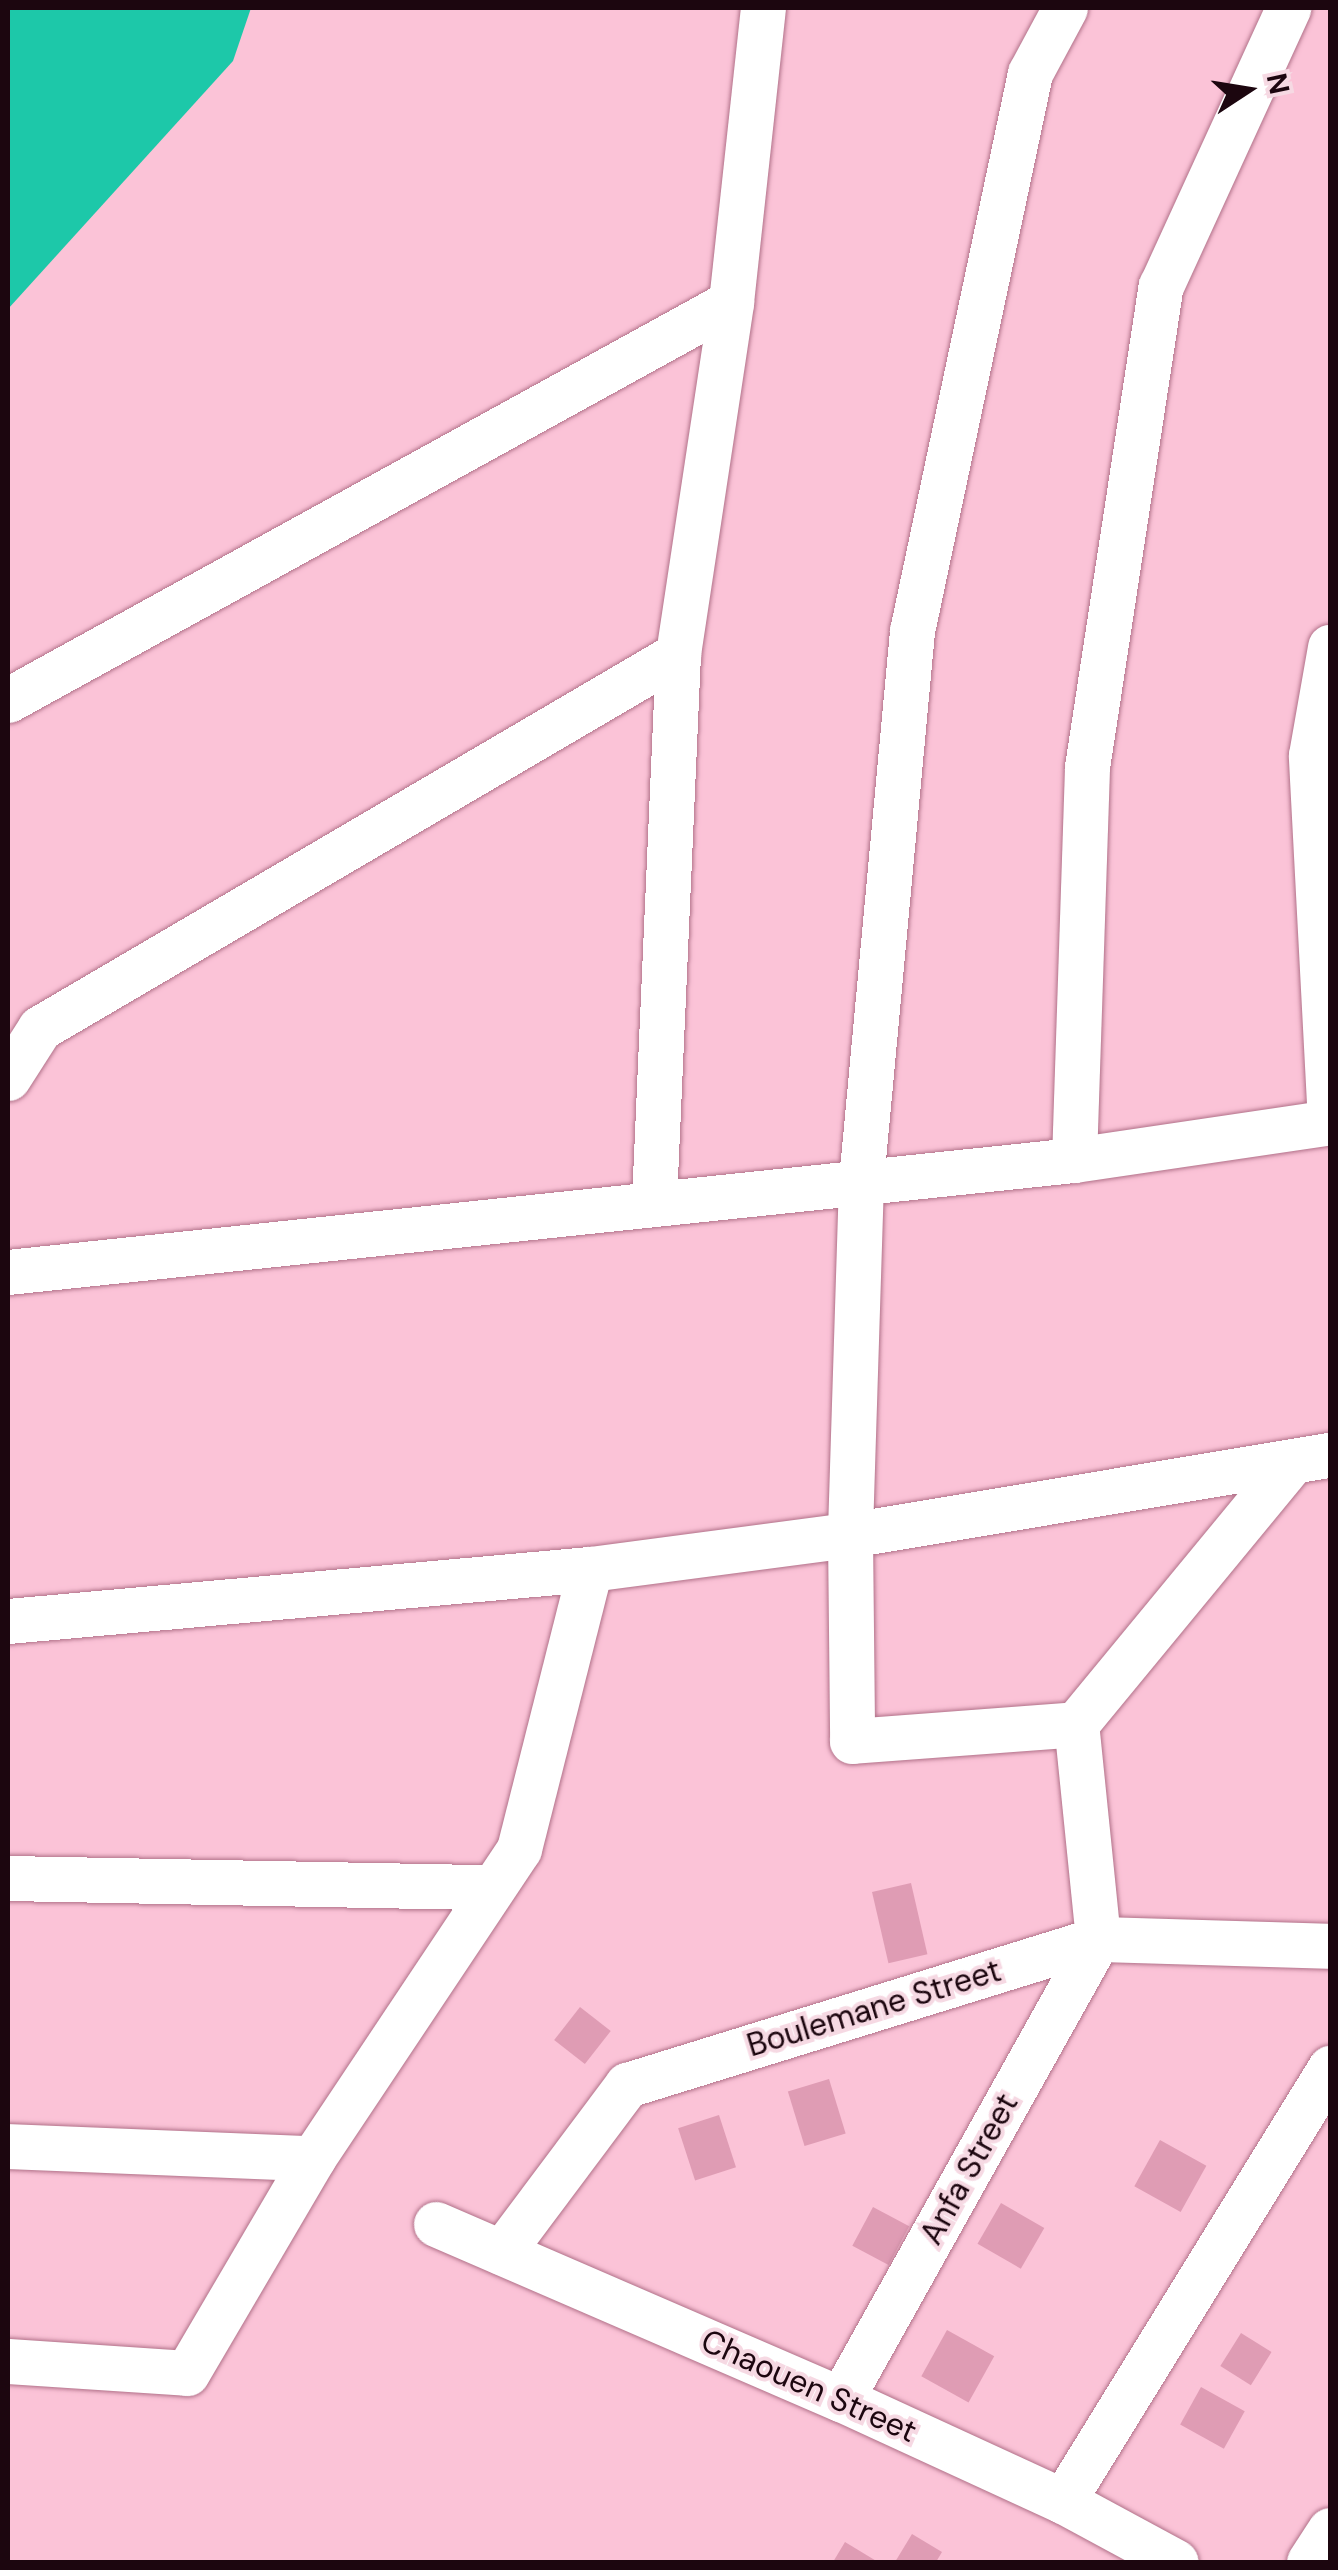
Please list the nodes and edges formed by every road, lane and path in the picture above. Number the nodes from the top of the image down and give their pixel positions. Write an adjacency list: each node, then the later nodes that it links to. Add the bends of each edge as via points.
1 (763, 8): 4 (street)
2 (1065, 8): 11 (street, via 1030,73 912,631)
3 (1288, 8): 10 (street, via 1161,286 1087,767)
4 (731, 302): 6 (street); 7 (street)
5 (1330, 647): 9 (street, via 1310,755)
6 (678, 654): 8 (street, via 40,1028); 12 (street)
7 (8, 700)
8 (8, 1078)
9 (1330, 1122): 10 (street)
10 (1074, 1160): 11 (street)
11 (861, 1180): 12 (street); 15 (street)
12 (654, 1200): 13 (street)
13 (8, 1272)
14 (1311, 1459): 15 (street); 18 (street)
15 (850, 1535): 16 (street); 18 (street, via 844,1752)
16 (590, 1569): 17 (street); 20 (street, via 519,1848)
17 (8, 1621)
18 (1076, 1724): 21 (street)
19 (8, 1878): 20 (street)
20 (492, 1887): 25 (street)
21 (1098, 1939): 22 (street, Boulemane Street); 27 (street, Boulemane Street, via 627,2085 586,2131); 29 (street, Anfa Street)
22 (1330, 1946)
23 (1330, 2068): 30 (street)
24 (8, 2146): 25 (street)
25 (313, 2158): 28 (street, via 187,2373)
26 (436, 2224): 27 (street, Chaouen Street)
27 (502, 2252): 29 (street, Chaouen Street)
28 (8, 2361)
29 (841, 2399): 30 (street, Chaouen Street)
30 (1063, 2501): 32 (street, Chaouen Street)
31 (1330, 2530): 33 (street)
32 (1176, 2562)
33 (1310, 2562)

